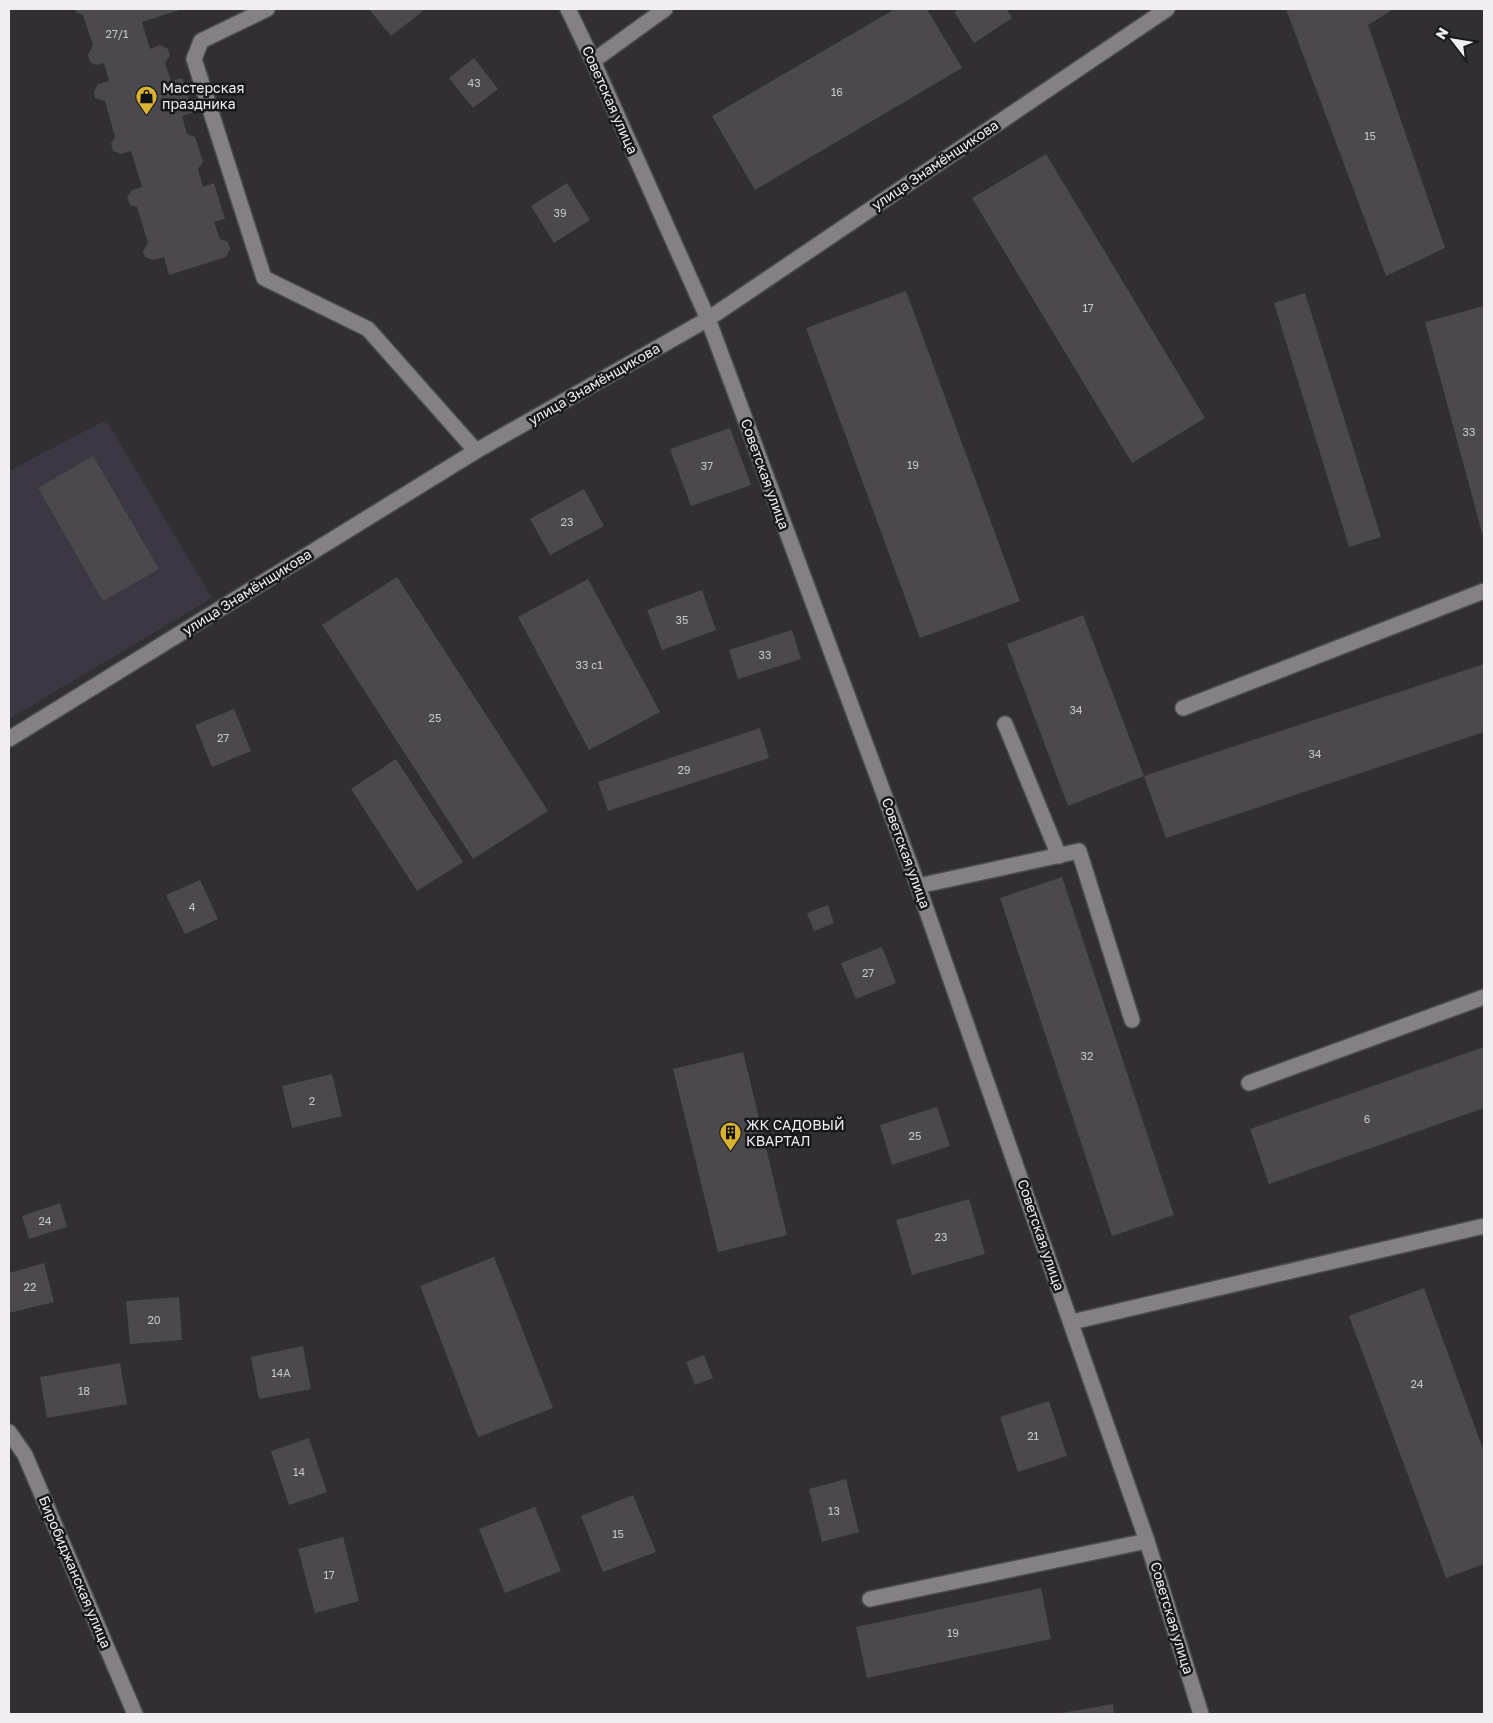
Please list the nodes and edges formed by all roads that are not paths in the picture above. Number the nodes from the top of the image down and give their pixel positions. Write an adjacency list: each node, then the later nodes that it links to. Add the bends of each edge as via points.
1 (267, 9): 7 (street, via 201,41 194,59 264,278 368,329)
2 (568, 9): 5 (street, Советская улица)
3 (665, 9): 5 (street)
4 (1167, 9): 6 (street, улица Знамёнщикова)
5 (594, 61): 6 (street, Советская улица)
6 (708, 319): 7 (street, улица Знамёнщикова); 13 (street, Советская улица)
7 (476, 451): 11 (street, улица Знамёнщикова)
8 (1484, 591): 9 (street)
9 (1183, 708)
10 (1005, 724): 12 (street)
11 (9, 739)
12 (1059, 856): 13 (street); 15 (street, via 1079,851)
13 (918, 886): 18 (street, Советская улица)
14 (1484, 997): 16 (street)
15 (1132, 1020)
16 (1249, 1083)
17 (1484, 1226): 18 (street)
18 (1072, 1322): 20 (street, Советская улица)
19 (9, 1432): 22 (street, Биробиджанская улица, via 25,1455)
20 (1147, 1541): 21 (street); 23 (street, Советская улица)
21 (870, 1599)
22 (135, 1714)
23 (1201, 1714)

